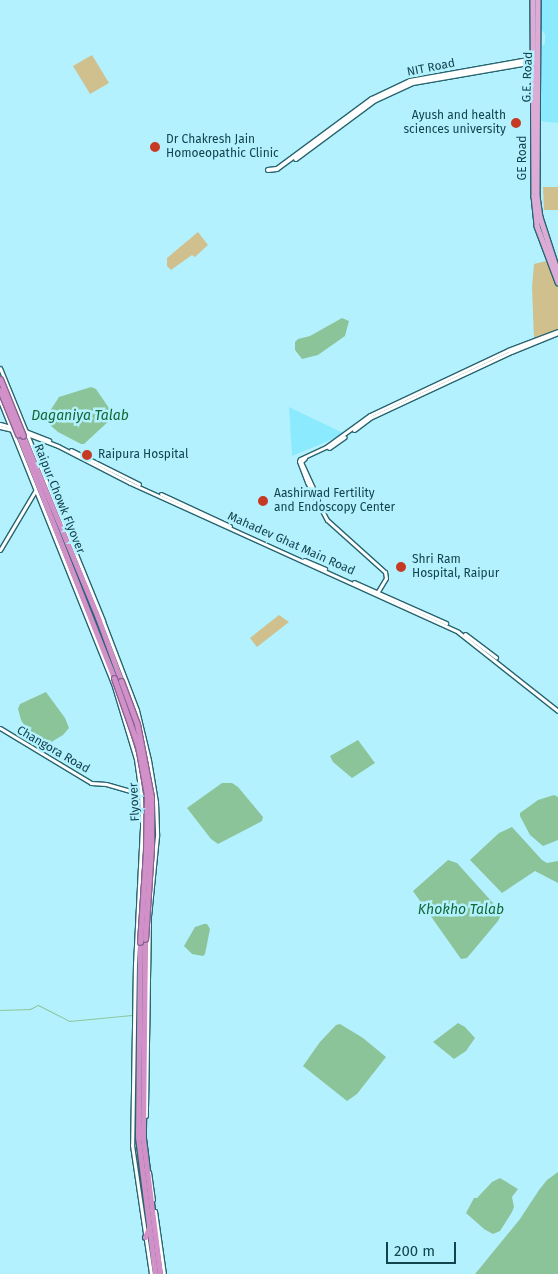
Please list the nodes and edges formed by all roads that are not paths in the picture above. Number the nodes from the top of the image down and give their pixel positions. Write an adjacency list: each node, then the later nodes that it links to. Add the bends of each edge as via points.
1 (534, 0): 3 (main road)
2 (538, 0): 3 (main road, G.E. Road)
3 (537, 39): 4 (main road, G.E. Road)
4 (536, 60): 5 (main road, NIT Road, via 413,83 374,101 278,171); 6 (main road, G.E. Road, via 537,196 540,217); 7 (main road, GE Road, via 534,196 538,226)
5 (269, 171)
6 (558, 272)
7 (558, 282)
8 (558, 332): 21 (street, via 508,350 370,415 326,447 300,458 307,482 327,520 385,572 386,578)
9 (0, 368): 15 (street)
10 (0, 379): 17 (highway, Raipur Chowk Flyover, bridge)
11 (0, 390): 17 (highway, Raipur Chowk Flyover, bridge)
12 (0, 401): 14 (street)
13 (0, 426): 14 (street, Mahadev Ghat Main Road)
14 (11, 428): 15 (street, Mahadev Ghat Main Road); 16 (street)
15 (26, 432): 20 (street); 21 (street, Mahadev Ghat Main Road, via 59,444 134,482)
16 (36, 491): 18 (street); 19 (street)
17 (63, 542): 19 (highway, Raipur Chowk Flyover); 20 (highway, Raipur Chowk Flyover)
18 (0, 550)
19 (70, 570): 22 (highway, Raipur Chowk Flyover)
20 (80, 570): 23 (highway, Raipur Chowk Flyover); 27 (street, via 136,710 150,760)
21 (378, 593): 24 (street, Mahadev Ghat Main Road, via 469,636)
22 (104, 656): 23 (highway, Flyover); 26 (street, via 132,742)
23 (116, 675): 28 (highway, Flyover, bridge, via 138,746 147,795); 28 (highway, Flyover, bridge, via 137,724 151,797 151,847)
24 (558, 710)
25 (0, 728): 26 (street, Changora Road, via 91,782)
26 (141, 794): 27 (street, Changora Road); 30 (street)
27 (156, 802): 29 (street, via 157,836)
28 (142, 941): 29 (highway); 30 (highway, Flyover)
29 (147, 947): 31 (highway, via 143,1138)
30 (137, 954): 32 (highway, Flyover, via 138,1137); 33 (street, via 132,1144)
31 (154, 1221): 34 (highway); 37 (street)
32 (149, 1227): 33 (highway); 34 (highway)
33 (146, 1237): 35 (street)
34 (156, 1259): 36 (highway); 37 (highway)
35 (151, 1274)
36 (156, 1274)
37 (162, 1274)

